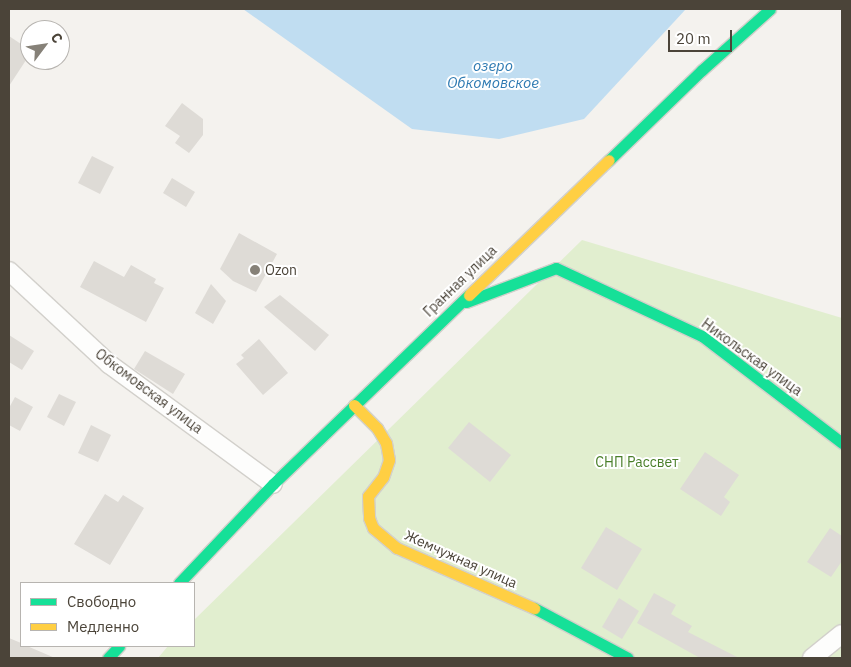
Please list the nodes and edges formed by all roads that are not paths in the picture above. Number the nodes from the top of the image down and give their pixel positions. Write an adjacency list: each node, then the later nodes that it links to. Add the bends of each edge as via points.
1 (770, 9): 3 (street, Гранная улица, via 695,76)
2 (9, 271): 6 (street, Обкомовская улица, via 109,364)
3 (456, 306): 4 (street, Гранная улица); 5 (street, Никольская улица, via 556,268 702,336)
4 (354, 405): 6 (street, Гранная улица); 11 (street, Жемчужная улица, via 383,437 389,460 383,477 368,496 373,528 397,548 538,610)
5 (842, 443)
6 (273, 484): 7 (street, Гранная улица)
7 (180, 582)
8 (842, 634): 12 (street)
9 (119, 647): 10 (street)
10 (108, 658)
11 (628, 658)
12 (812, 658)

